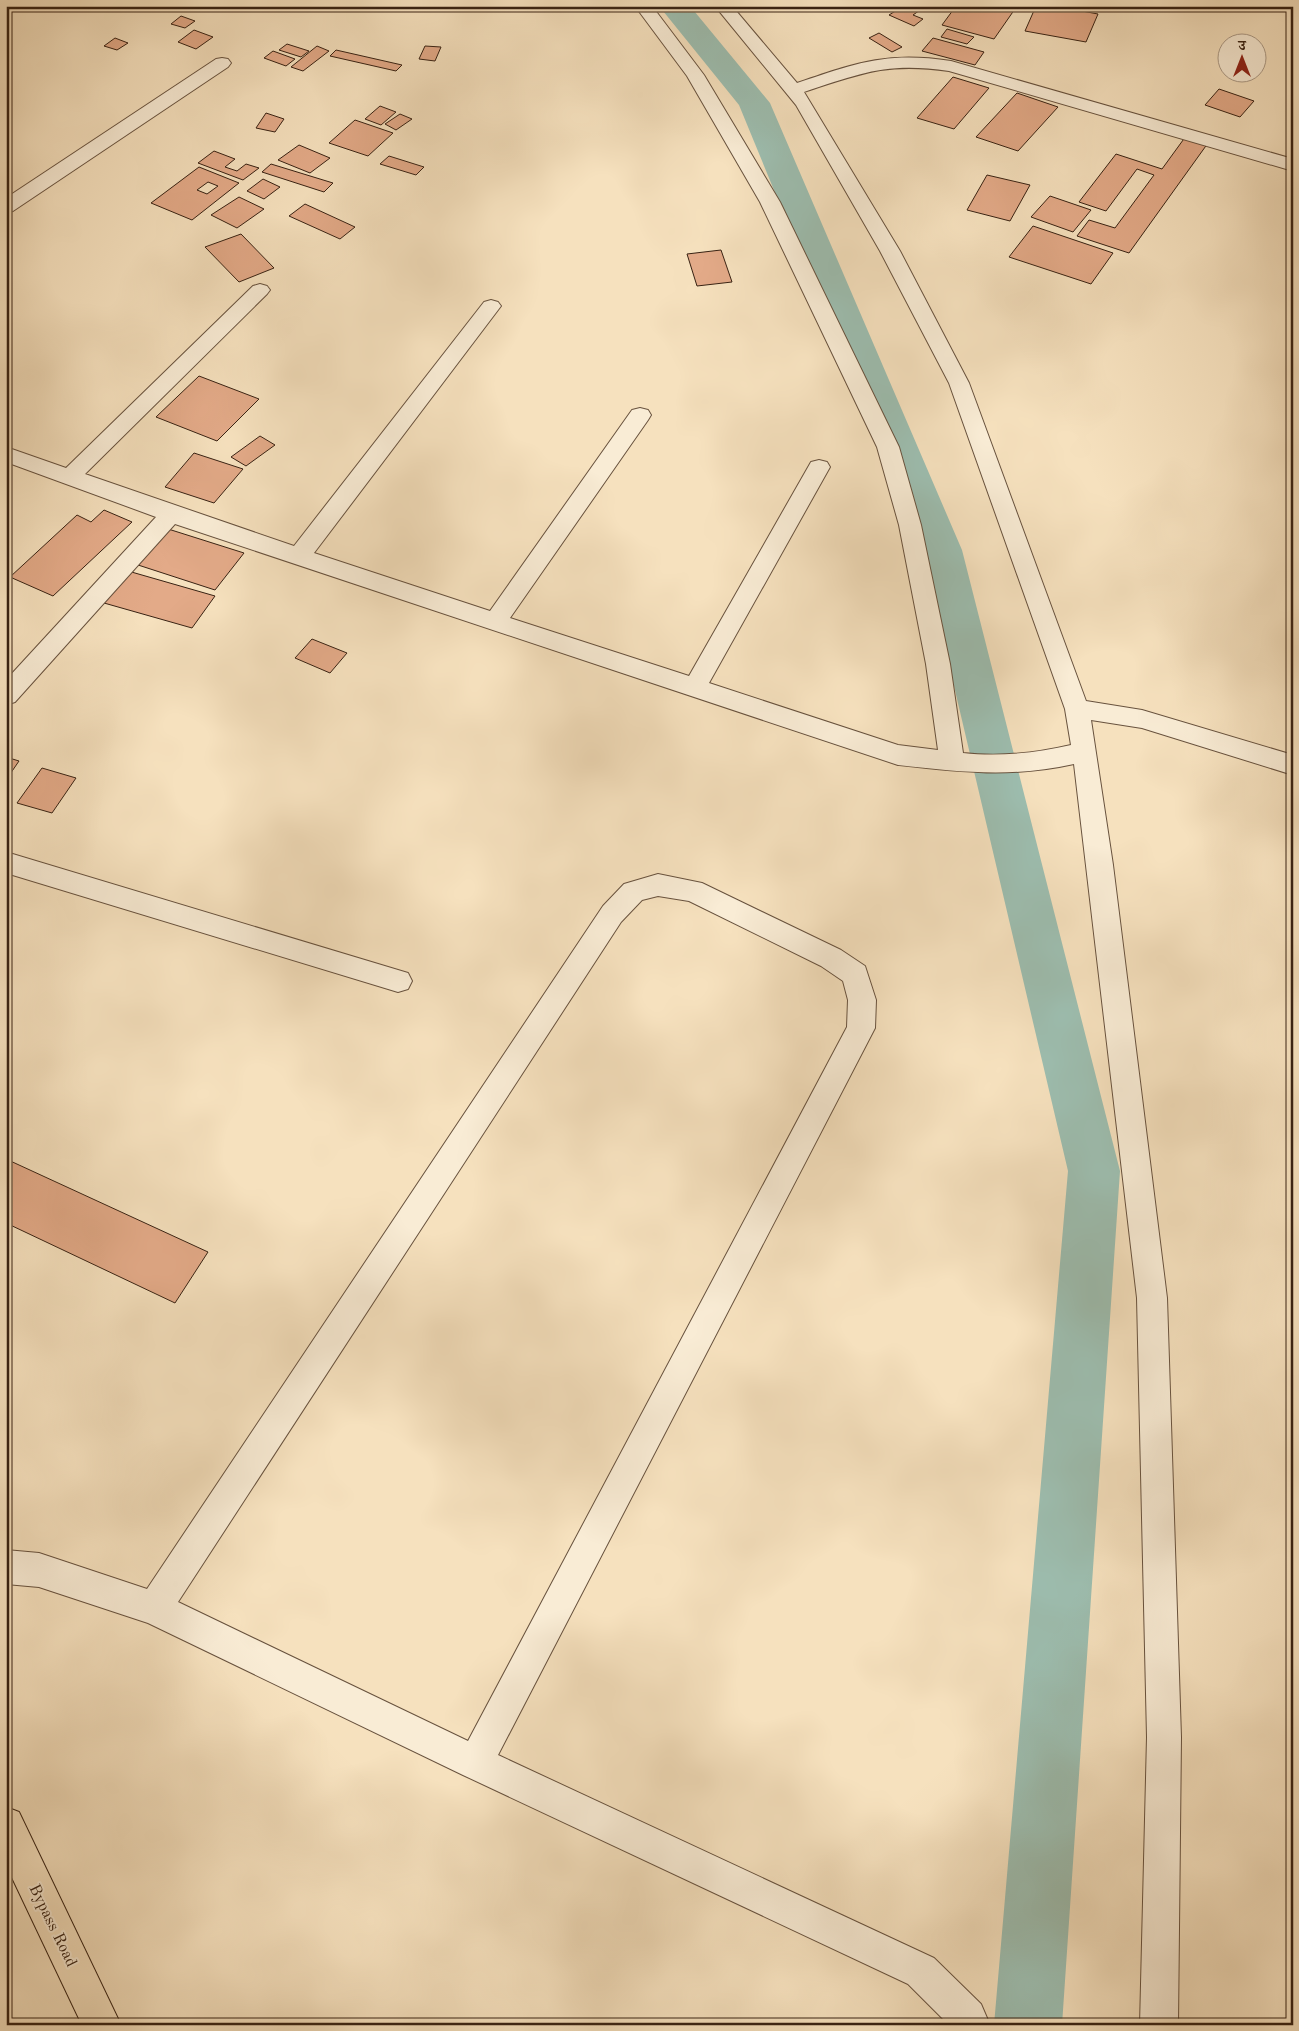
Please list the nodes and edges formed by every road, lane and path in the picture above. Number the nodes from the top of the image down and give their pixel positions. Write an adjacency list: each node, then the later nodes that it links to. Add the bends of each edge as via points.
1 (643, 6): 20 (street, via 695,75 770,202 888,447 910,525 931,627)
2 (723, 6): 4 (street)
3 (222, 63): 6 (street)
4 (793, 90): 5 (street, via 891,62 952,66); 18 (street, via 804,103 890,251 959,383)
5 (1293, 165)
6 (6, 207)
7 (260, 290): 12 (street)
8 (491, 306): 14 (street)
9 (640, 415): 15 (street)
10 (6, 454): 12 (street)
11 (819, 467): 16 (street)
12 (69, 477): 13 (street)
13 (171, 514): 14 (street); 17 (street)
14 (299, 556): 15 (street)
15 (495, 621): 16 (street)
16 (695, 687): 20 (street, via 890,752)
17 (6, 696)
18 (1077, 709): 19 (street); 21 (street, via 1142,719)
19 (1085, 752): 20 (street, via 1045,760 977,764); 30 (street, via 1152,1298 1164,1737)
20 (952, 762)
21 (1293, 765)
22 (6, 862): 23 (street)
23 (398, 981)
24 (6, 1567): 25 (street, via 39,1570)
25 (154, 1608): 26 (street); 26 (street, via 612,914 633,892 658,884 693,890 831,958 855,974 862,1000 861,1028)
26 (475, 1763): 29 (street, via 921,1971 968,2017)
27 (6, 1825): 28 (main road, Bypass Road)
28 (102, 2025)
29 (971, 2025)
30 (1159, 2025)

